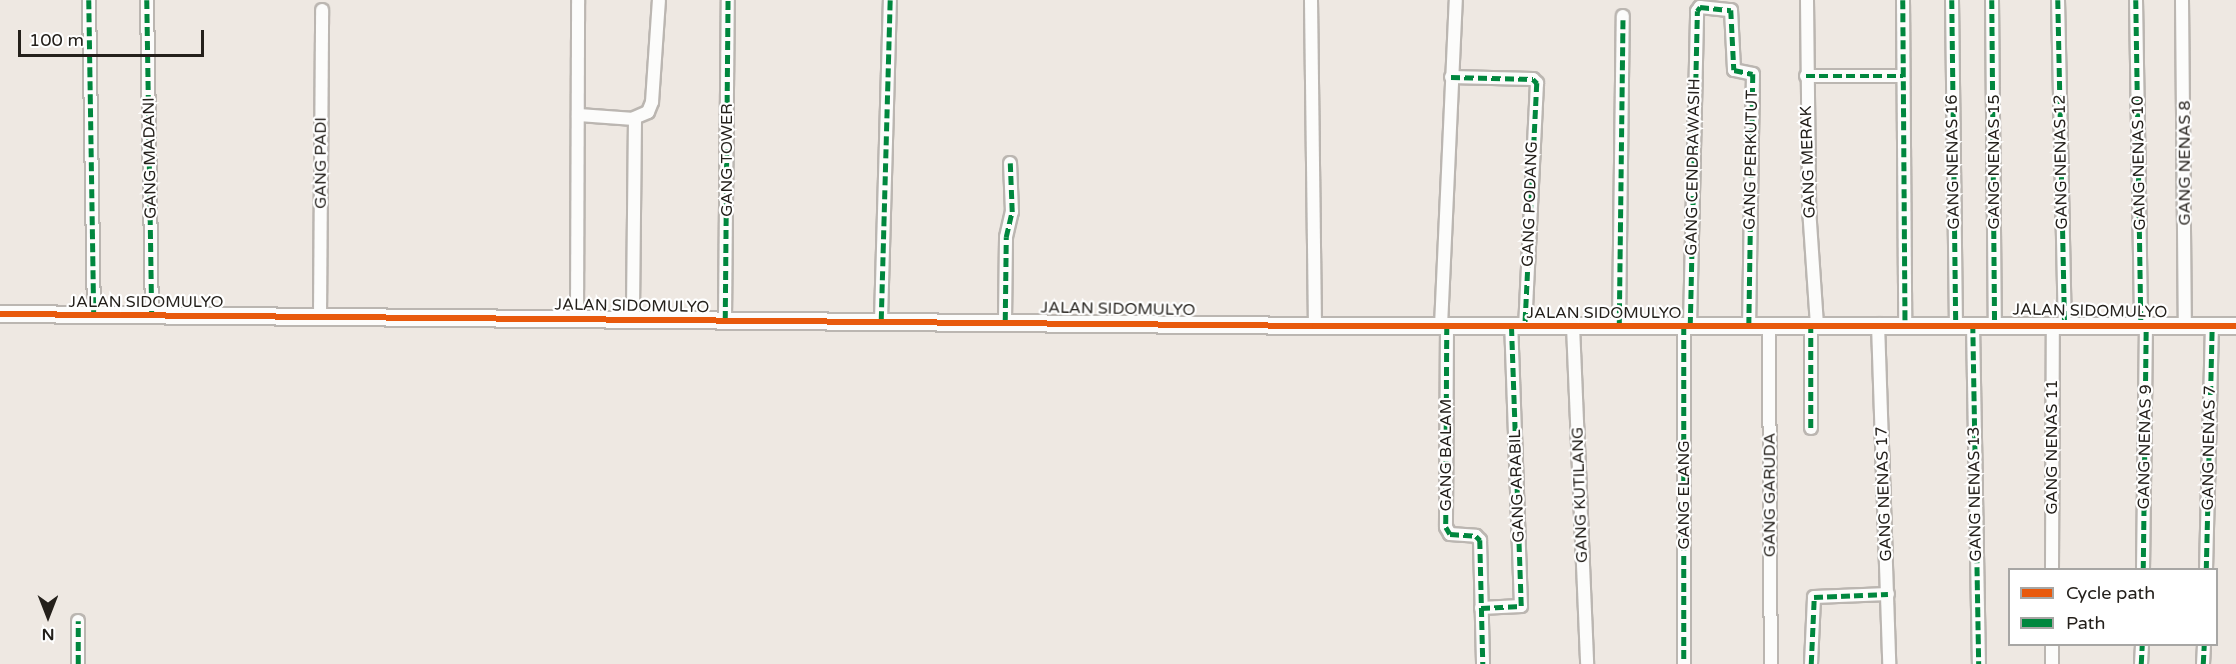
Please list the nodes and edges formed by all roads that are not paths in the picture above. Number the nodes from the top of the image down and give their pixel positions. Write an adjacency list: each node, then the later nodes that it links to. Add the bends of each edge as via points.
1 (89, 0): 26 (street)
2 (147, 0): 27 (street, GANG MADANI)
3 (578, 0): 22 (street)
4 (659, 0): 23 (street, via 652,102 648,112)
5 (728, 0): 31 (street, GANG TOWER)
6 (890, 0): 32 (street)
7 (1311, 0): 41 (street)
8 (1456, 0): 21 (street)
9 (1807, 0): 19 (street, GANG MERAK)
10 (1903, 0): 20 (street)
11 (1952, 0): 36 (street, GANG NENAS 16)
12 (1992, 0): 37 (street, GANG NENAS 15)
13 (2058, 0): 38 (street, GANG NENAS 12)
14 (2136, 0): 40 (street, GANG NENAS 10)
15 (2182, 0): 45 (street, GANG NENAS 8)
16 (1698, 8): 49 (street, GANG CENDRAWASIH); 50 (street, GANG PERKUTUT, via 1731,10 1734,70 1753,74)
17 (322, 10): 28 (street, GANG PADI)
18 (1623, 16): 44 (street)
19 (1806, 76): 20 (street); 34 (street, GANG MERAK)
20 (1903, 76): 39 (street)
21 (1451, 77): 42 (street); 43 (street, GANG PODANG, via 1533,79 1537,83)
22 (578, 115): 23 (street); 29 (street)
23 (634, 118): 30 (street)
24 (1010, 163): 33 (street)
25 (0, 314): 26 (street, JALAN SIDOMULYO)
26 (93, 315): 27 (street, JALAN SIDOMULYO)
27 (152, 315): 28 (street, JALAN SIDOMULYO)
28 (320, 316): 29 (street, JALAN SIDOMULYO)
29 (577, 318): 30 (street, JALAN SIDOMULYO)
30 (633, 319): 31 (street, JALAN SIDOMULYO)
31 (725, 320): 32 (street, JALAN SIDOMULYO)
32 (881, 320): 33 (street, JALAN SIDOMULYO)
33 (1005, 321): 41 (street, JALAN SIDOMULYO)
34 (1814, 324): 35 (street, JALAN SIDOMULYO); 51 (street, JALAN SIDOMULYO); 52 (street, GANG MERAK)
35 (1878, 324): 39 (street, JALAN SIDOMULYO); 56 (street, GANG NENAS 17)
36 (1965, 324): 37 (street, JALAN SIDOMULYO); 39 (street, JALAN SIDOMULYO); 69 (street, GANG NENAS 13)
37 (1995, 324): 38 (street, JALAN SIDOMULYO)
38 (2059, 324): 40 (street, JALAN SIDOMULYO); 53 (street, GANG NENAS 11)
39 (1905, 325)
40 (2143, 325): 45 (street, JALAN SIDOMULYO); 54 (street, GANG NENAS 9)
41 (1315, 326): 42 (street, JALAN SIDOMULYO)
42 (1444, 326): 43 (street, JALAN SIDOMULYO); 57 (street, GANG BALAM, via 1446,527 1450,534 1479,537)
43 (1518, 326): 48 (street, JALAN SIDOMULYO); 57 (street, GANG ARABIL, via 1521,606)
44 (1618, 326): 48 (street, JALAN SIDOMULYO); 49 (street, JALAN SIDOMULYO)
45 (2185, 326): 46 (street, JALAN SIDOMULYO)
46 (2212, 326): 47 (street, JALAN SIDOMULYO); 55 (street, GANG NENAS 7)
47 (2236, 326)
48 (1573, 327): 64 (street, GANG KUTILANG)
49 (1687, 327): 50 (street, JALAN SIDOMULYO); 65 (street, GANG ELANG)
50 (1749, 327): 51 (street, JALAN SIDOMULYO)
51 (1769, 327): 66 (street, GANG GARUDA)
52 (1811, 428)
53 (2052, 568)
54 (2143, 568)
55 (2206, 568)
56 (1887, 594): 67 (street, via 1814,597); 68 (street, GANG NENAS 17)
57 (1481, 608): 63 (street, GANG BALAM)
58 (78, 621): 62 (street)
59 (2052, 646): 70 (street)
60 (2142, 646): 71 (street)
61 (2204, 646): 72 (street)
62 (78, 664)
63 (1483, 664)
64 (1587, 664)
65 (1684, 664)
66 (1771, 664)
67 (1811, 664)
68 (1889, 664)
69 (1979, 664)
70 (2052, 664)
71 (2141, 664)
72 (2203, 664)

